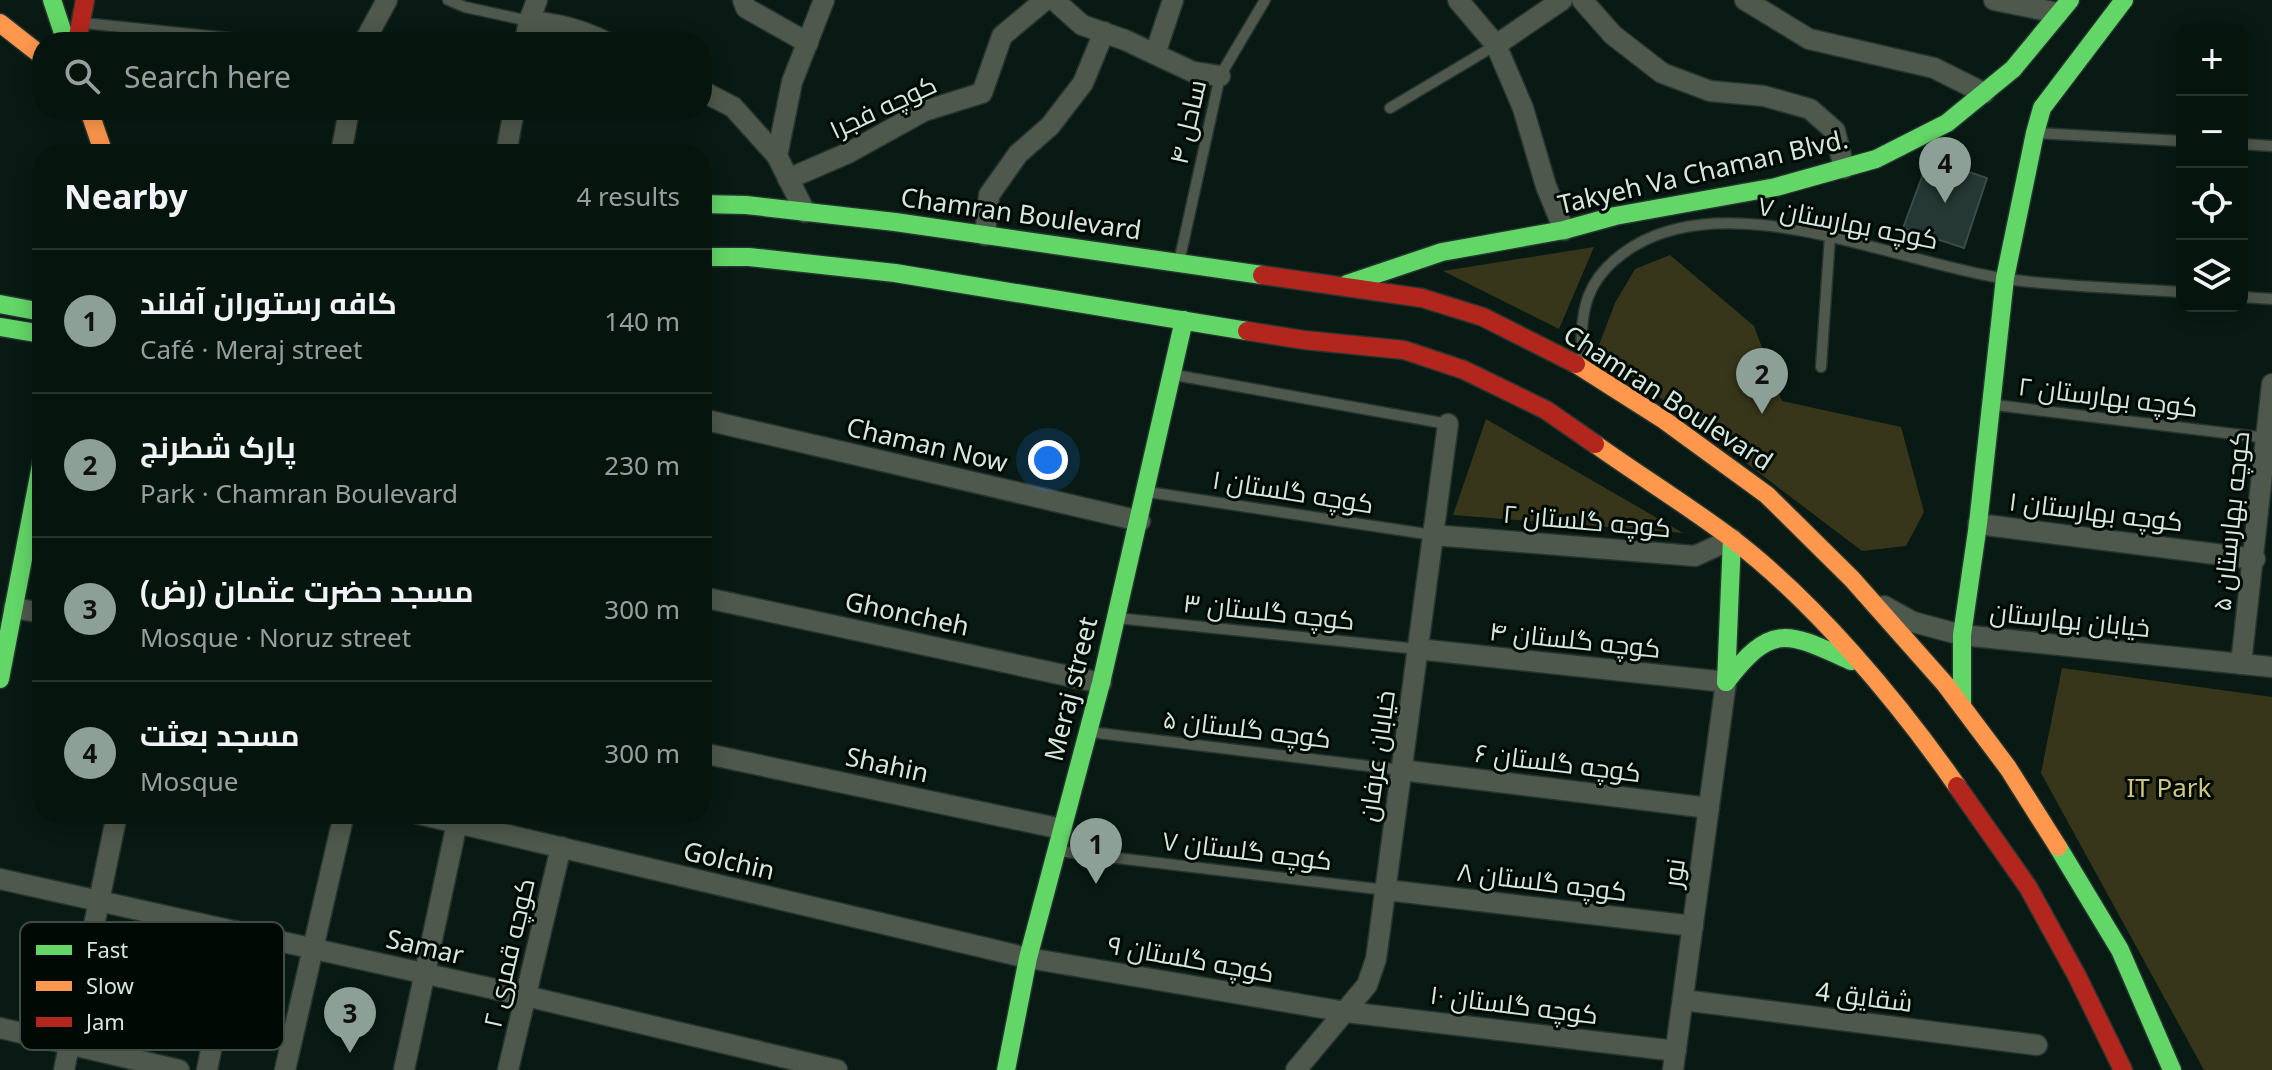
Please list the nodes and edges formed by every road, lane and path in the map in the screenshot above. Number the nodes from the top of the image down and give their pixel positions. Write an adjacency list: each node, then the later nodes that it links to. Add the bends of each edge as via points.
1 (52, 0): 21 (main road)
2 (85, 0): 19 (main road)
3 (387, 0): 24 (street)
4 (448, 0): 25 (lane)
5 (537, 0): 25 (street)
6 (824, 0): 28 (street)
7 (1045, 0): 51 (street, کوچه فجر۱, via 1002,36 982,93 924,111)
8 (1054, 0): 27 (street, via 1082,25)
9 (1173, 0): 32 (street)
10 (1265, 0): 33 (lane, ساحل ۴)
11 (1458, 0): 29 (street)
12 (1562, 0): 29 (street)
13 (1582, 0): 50 (street, via 1613,35 1662,73 1710,91 1764,96 1810,109 1835,131)
14 (1745, 0): 35 (street, via 1809,39 1934,68)
15 (1994, 0): 18 (street)
16 (2124, 0): 31 (main road)
17 (739, 3): 28 (street)
18 (2060, 12): 31 (main road, via 2053,36 2061,46); 34 (main road, Takyeh Va Chaman Blvd.)
19 (83, 23): 22 (main road); 23 (lane)
20 (4, 31): 30 (main road)
21 (63, 32)
22 (80, 32)
23 (171, 32)
24 (369, 32)
25 (527, 32): 26 (street, via 556,24)
26 (585, 32)
27 (1104, 32): 32 (street); 55 (street, via 1083,83 1050,126 1018,154 989,195)
28 (808, 43): 49 (street, via 792,82)
29 (1496, 45): 37 (lane); 54 (street)
30 (32, 49)
31 (2086, 51): 38 (main road)
32 (1155, 54): 33 (street, via 1193,72)
33 (1220, 76): 58 (lane, ساحل ۴)
34 (2026, 76): 35 (main road, Takyeh Va Chaman Blvd.); 38 (main road)
35 (1984, 93): 50 (main road, Takyeh Va Chaman Blvd., via 1947,123 1876,159)
36 (712, 96): 49 (street, via 733,107)
37 (1390, 108)
38 (2042, 108): 42 (main road)
39 (92, 120): 44 (main road)
40 (347, 120): 45 (street)
41 (512, 120): 46 (street)
42 (2035, 133): 43 (lane); 59 (main road)
43 (2176, 141)
44 (101, 144)
45 (343, 144)
46 (508, 144)
47 (2248, 144): 48 (lane)
48 (2272, 146)
49 (777, 156): 51 (street)
50 (1844, 168): 54 (main road, Takyeh Va Chaman Blvd.)
51 (788, 179): 53 (street)
52 (712, 204): 53 (main road, Chamran Boulevard)
53 (805, 212): 55 (main road, Chamran Boulevard)
54 (1564, 230): 60 (main road, Takyeh Va Chaman Blvd., via 1442,252)
55 (985, 235): 58 (main road, Chamran Boulevard)
56 (1830, 236): 59 (lane, کوچه بهارستان ۷); 69 (lane, کوچه بهارستان ۷, via 1707,223 1654,234 1617,256 1590,289 1580,328); 70 (lane)
57 (712, 257): 66 (main road, via 895,273)
58 (1178, 264): 60 (main road, Chamran Boulevard)
59 (2005, 278): 61 (lane, کوچه بهارستان ۷); 73 (main road)
60 (1341, 285): 69 (main road, Chamran Boulevard, via 1422,298 1483,317)
61 (2176, 292)
62 (2248, 297): 63 (lane)
63 (2272, 299)
64 (0, 304): 65 (main road)
65 (32, 310)
66 (1184, 320): 71 (main road, Meraj street); 83 (main road, via 1404,350 1464,370 1546,410)
67 (0, 327): 68 (main road)
68 (32, 332)
69 (1582, 367): 86 (main road, Chamran Boulevard, via 1767,495)
70 (1821, 367)
71 (1172, 374): 75 (lane); 77 (main road, Meraj street)
72 (2272, 384): 76 (street, کوچه بهارستان ۵)
73 (1992, 405): 76 (lane, کوچه بهارستان ۲); 81 (main road)
74 (712, 421): 80 (street, Chaman Now)
75 (1448, 424): 82 (street, خیابان عرفان)
76 (2267, 438): 79 (street, کوچه بهارستان ۵)
77 (1146, 492): 80 (main road, Meraj street); 82 (lane, کوچه گلستان ۱)
78 (32, 497): 85 (main road)
79 (2266, 514): 84 (street, کوچه بهارستان ۵)
80 (1140, 521): 90 (main road, Meraj street)
81 (1978, 524): 84 (street, کوچه بهارستان ۱); 91 (main road)
82 (1433, 535): 83 (street, کوچه گلستان ۲, via 1695,556); 92 (street, خیابان عرفان)
83 (1732, 539): 94 (main road, via 1793,591); 97 (main road)
84 (2255, 559): 93 (street, کوچه بهارستان ۵)
85 (10, 577): 88 (main road)
86 (1869, 598): 91 (street, خیابان بهارستان, via 1913,622); 99 (main road, Chamran Boulevard)
87 (712, 599): 98 (street, Ghoncheh)
88 (14, 608): 89 (street); 96 (main road)
89 (32, 611)
90 (1117, 617): 92 (lane, کوچه گلستان ۳); 98 (main road, Meraj street)
91 (1962, 635): 93 (street, خیابان بهارستان); 99 (main road)
92 (1418, 649): 97 (street, کوچه گلستان ۴); 102 (street, خیابان عرفان)
93 (2241, 664): 95 (street, خیابان بهارستان)
94 (1861, 665): 97 (main road, via 1809,643 1770,638); 140 (main road, via 1927,743 2028,887)
95 (2272, 667)
96 (0, 679)
97 (1726, 682): 103 (street, نور)
98 (1101, 683): 100 (main road, Meraj street)
99 (1962, 706): 141 (main road, Chamran Boulevard, via 2016,781 2112,936)
100 (1088, 731): 102 (lane, کوچه گلستان ۵); 108 (main road, Meraj street)
101 (712, 755): 108 (street, Shahin)
102 (1401, 770): 103 (street, کوچه گلستان ۶); 112 (street, خیابان عرفان)
103 (1709, 808): 116 (street, نور)
104 (115, 824): 113 (street)
105 (342, 824): 118 (street)
106 (457, 824): 120 (street)
107 (461, 824): 109 (street, Golchin)
108 (1062, 829): 110 (main road, Meraj street)
109 (561, 847): 119 (street, Golchin); 121 (street, کوچه قمری ۲)
110 (1056, 851): 112 (lane, کوچه گلستان ۷); 119 (main road, Meraj street)
111 (0, 879): 113 (street, Samar)
112 (1386, 890): 116 (street, کوچه گلستان ۸); 123 (street, خیابان عرفان, via 1376,959 1367,985)
113 (99, 901): 114 (street); 115 (street, Samar)
114 (95, 922)
115 (194, 922)
116 (1693, 926): 122 (street, نور)
117 (284, 942): 118 (street, Samar)
118 (313, 948): 120 (street, Samar); 134 (street)
119 (1028, 958): 123 (street, کوچه گلستان ۹); 138 (main road, Meraj street)
120 (424, 973): 121 (street, Samar); 135 (street)
121 (526, 996): 136 (street, کوچه قمری ۲); 137 (street, Samar)
122 (1683, 1000): 126 (street, شقایق 4); 130 (street, نور)
123 (1346, 1012): 130 (street, کوچه گلستان ۱۰); 139 (street, خیابان عرفان)
124 (0, 1028): 125 (street)
125 (20, 1033)
126 (2037, 1045)
127 (68, 1050): 132 (street)
128 (94, 1050): 131 (street)
129 (211, 1050): 133 (street)
130 (1675, 1060)
131 (172, 1069)
132 (64, 1070)
133 (207, 1070)
134 (285, 1070)
135 (404, 1070)
136 (508, 1070)
137 (837, 1070)
138 (1006, 1070)
139 (1296, 1070)
140 (2123, 1070)
141 (2172, 1070)

